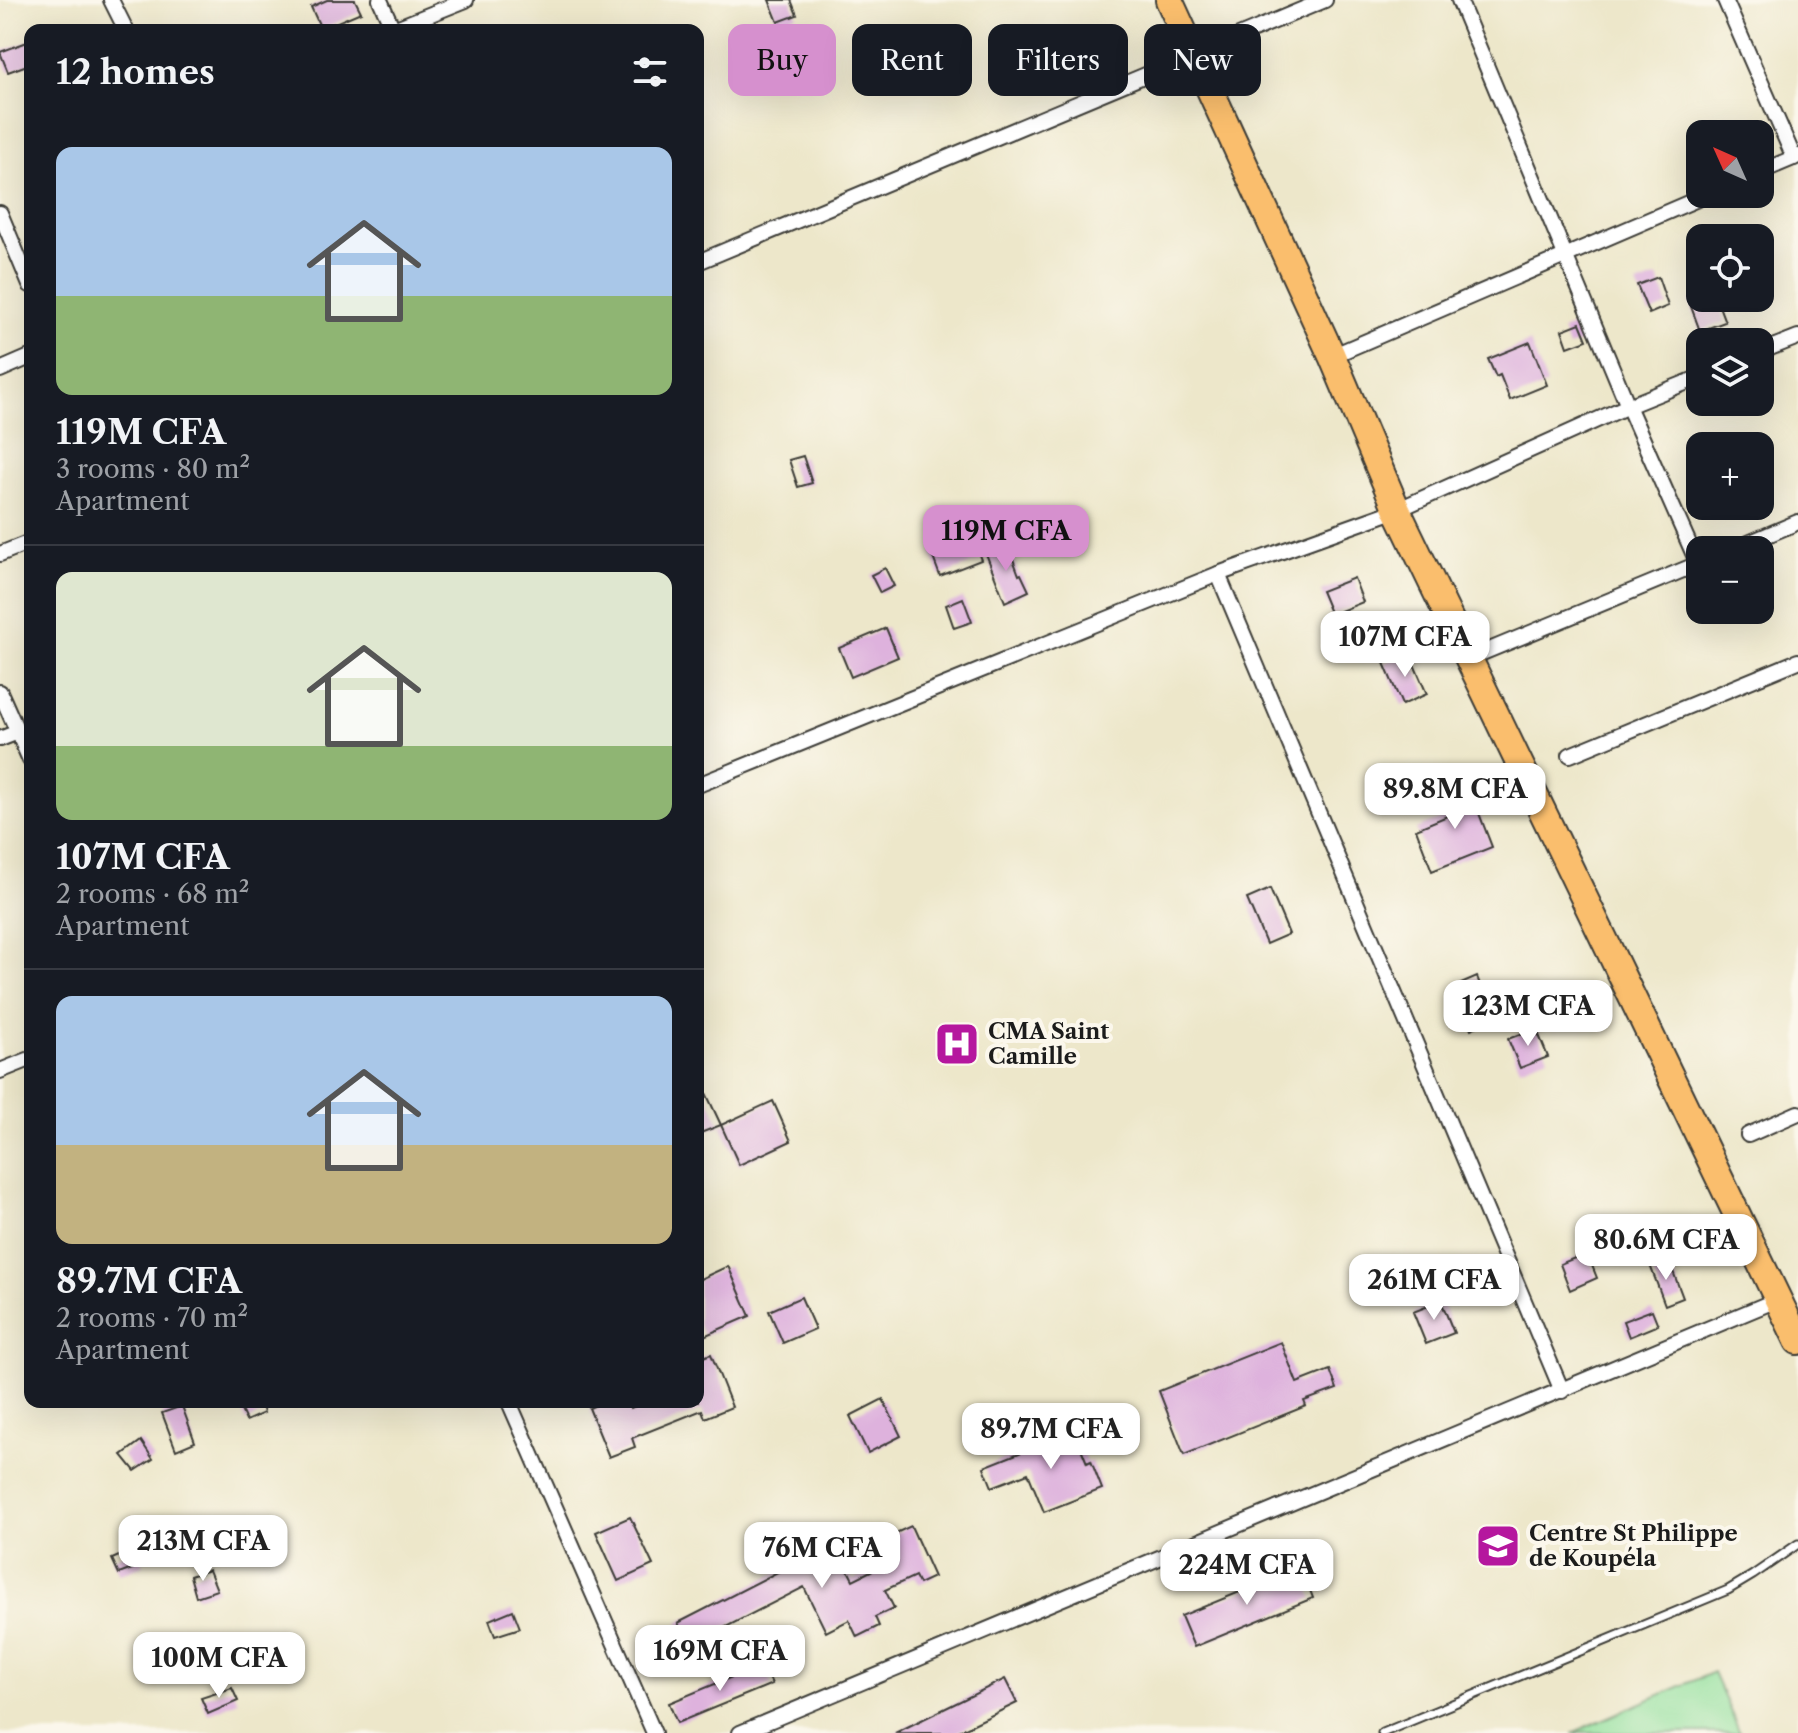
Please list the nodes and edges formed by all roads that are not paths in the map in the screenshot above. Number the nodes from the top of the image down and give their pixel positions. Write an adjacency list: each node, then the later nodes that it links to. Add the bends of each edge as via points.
1 (111, 0): 8 (street)
2 (380, 0): 9 (street)
3 (466, 0): 10 (street)
4 (1169, 0): 11 (highway)
5 (1325, 0): 12 (street)
6 (1459, 0): 19 (street)
7 (1725, 0): 15 (street)
8 (123, 24)
9 (390, 24)
10 (407, 24)
11 (1180, 24)
12 (1261, 27)
13 (1144, 76): 20 (street)
14 (1214, 96): 24 (highway)
15 (1796, 157): 16 (street)
16 (1774, 166)
17 (1686, 204): 19 (street)
18 (0, 213): 21 (street)
19 (1565, 255): 24 (street); 28 (street)
20 (704, 260)
21 (24, 271)
22 (1798, 337): 23 (street)
23 (1774, 346)
24 (1332, 356): 29 (highway)
25 (24, 360): 26 (street)
26 (0, 370)
27 (1686, 383): 28 (street)
28 (1628, 406): 29 (street); 31 (street)
29 (1397, 510): 36 (street); 37 (highway)
30 (1798, 522): 32 (street)
31 (1686, 536)
32 (1765, 536)
33 (24, 544): 34 (street)
34 (0, 554)
35 (1686, 569): 37 (street)
36 (1218, 574): 44 (street); 51 (street)
37 (1470, 658): 49 (highway)
38 (1798, 661): 43 (street)
39 (0, 692): 40 (street)
40 (18, 732): 41 (street); 42 (street)
41 (0, 739)
42 (24, 746)
43 (1570, 755)
44 (704, 783)
45 (24, 1061): 46 (street)
46 (0, 1071)
47 (1798, 1113): 48 (street)
48 (1748, 1135)
49 (1779, 1299): 50 (highway); 51 (street)
50 (1798, 1341)
51 (1562, 1391): 55 (street)
52 (512, 1408): 54 (street)
53 (1798, 1544): 56 (lane, via 1728,1590)
54 (654, 1733)
55 (740, 1733)
56 (1382, 1733)

